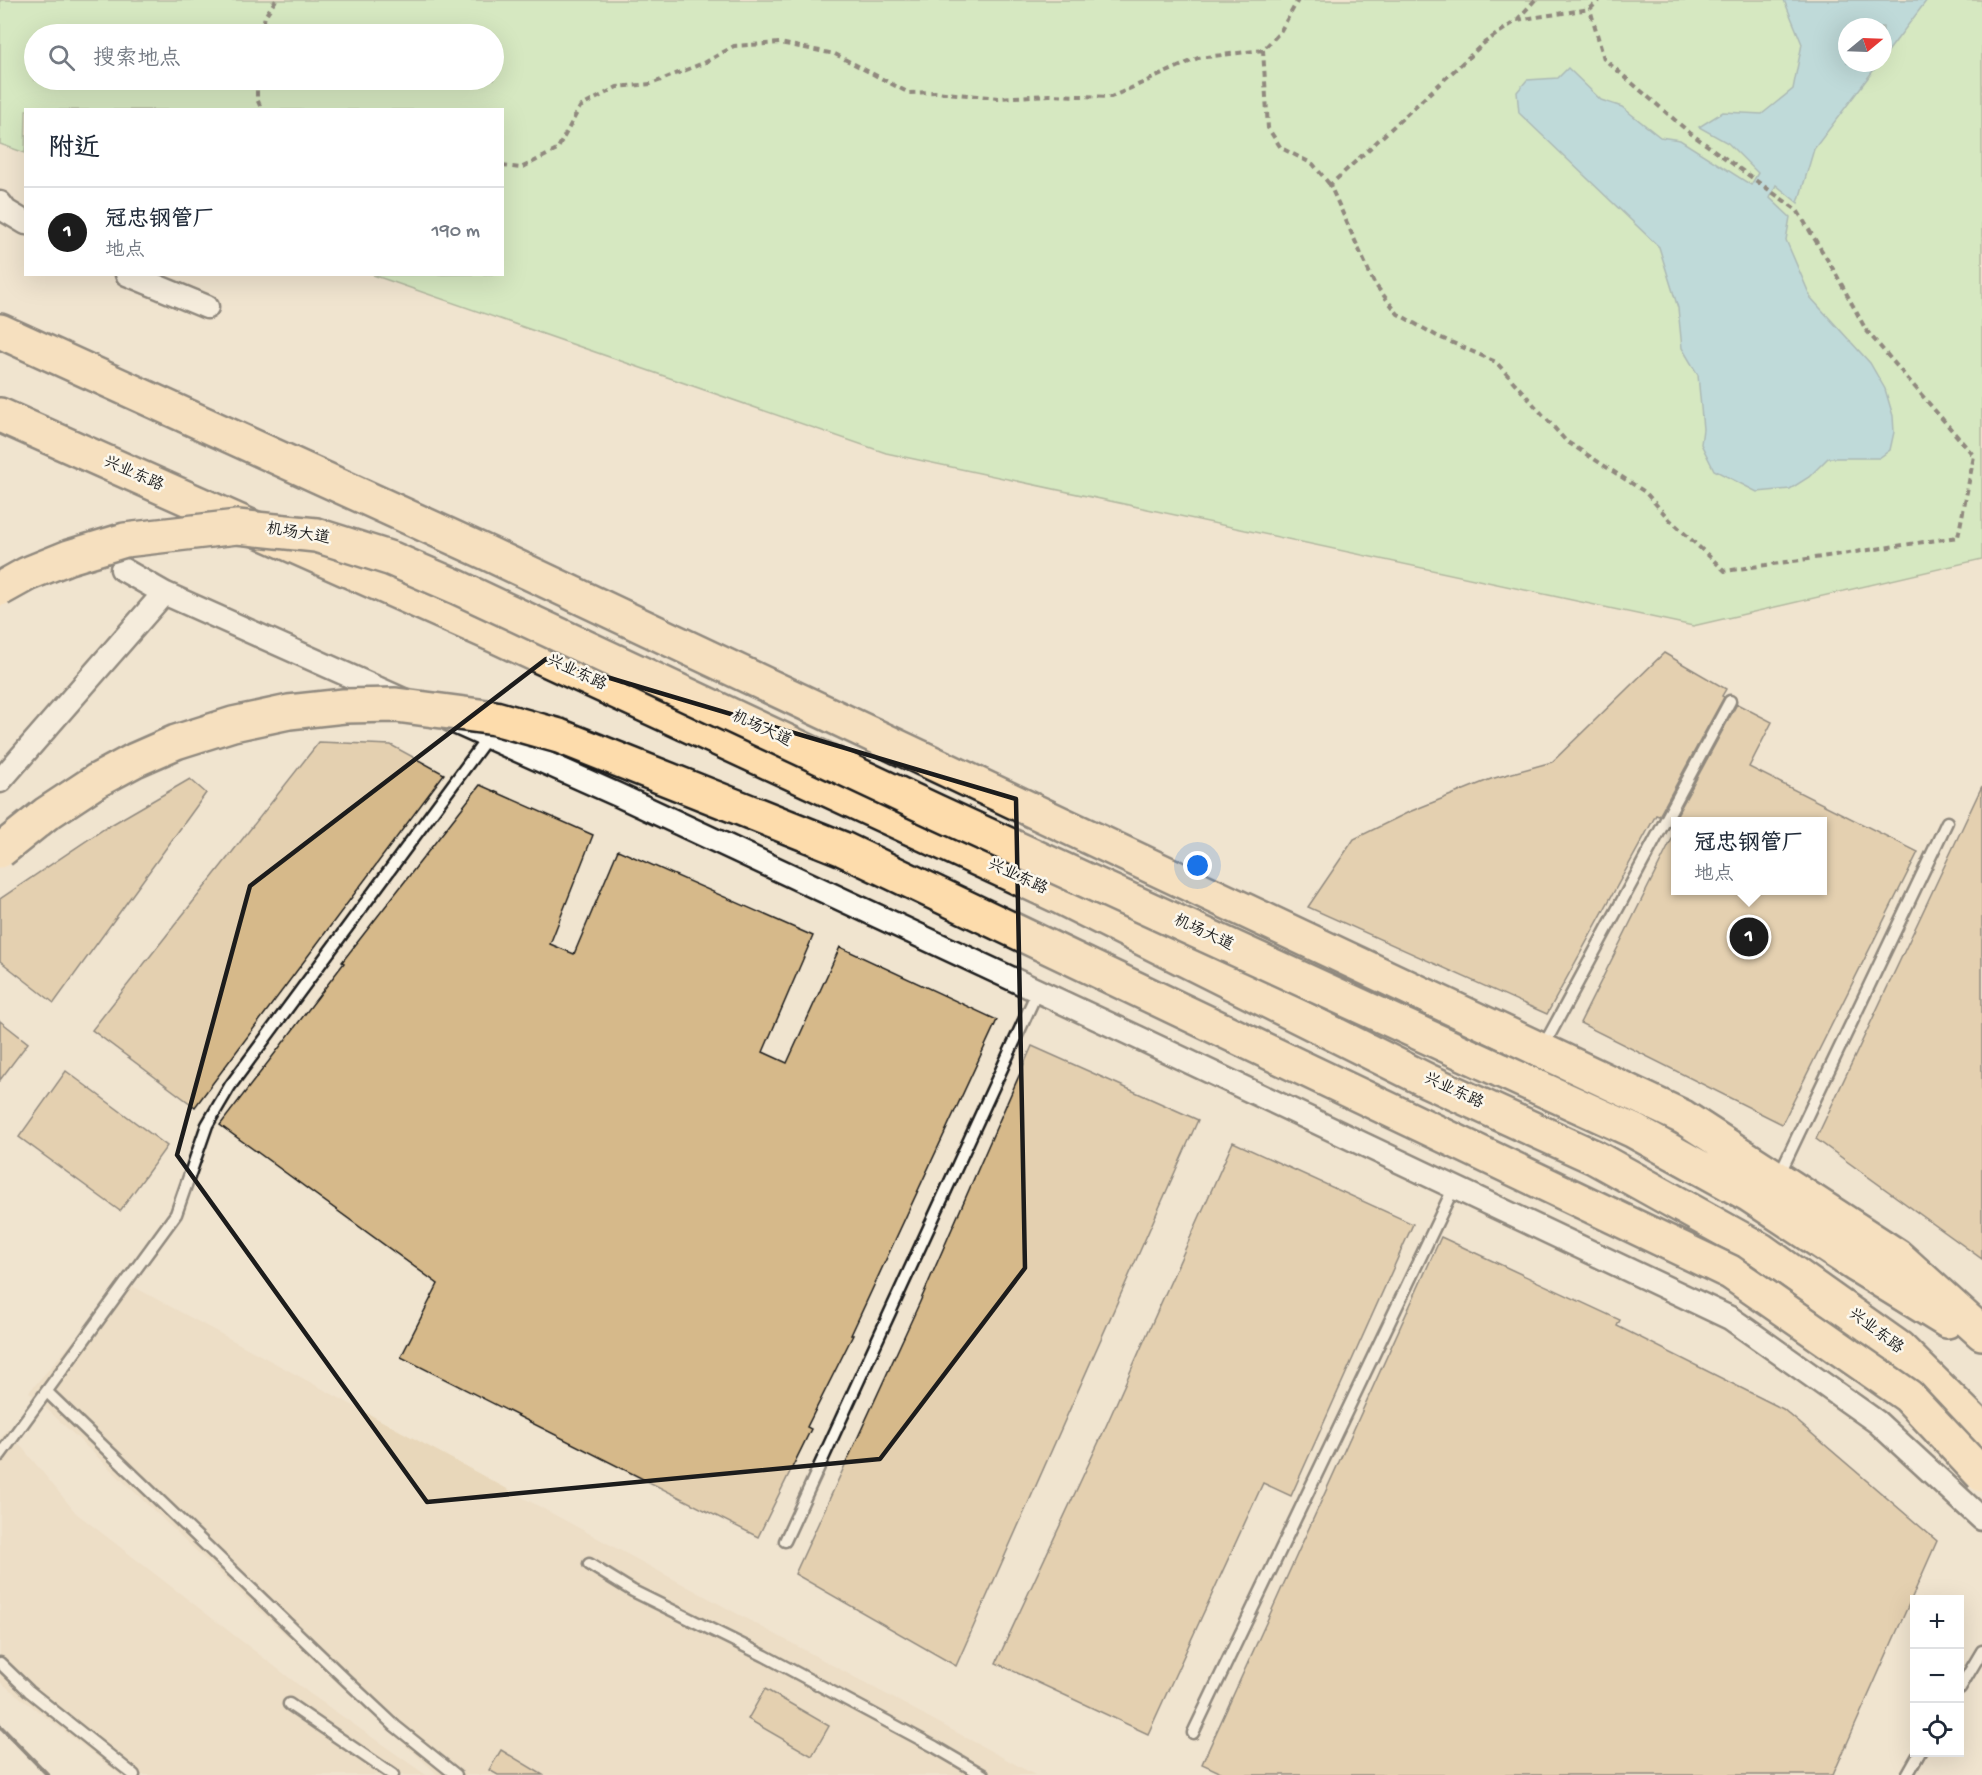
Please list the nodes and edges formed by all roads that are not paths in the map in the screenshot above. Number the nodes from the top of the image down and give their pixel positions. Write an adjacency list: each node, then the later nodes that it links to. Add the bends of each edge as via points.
1 (0, 203): 2 (street)
2 (24, 222)
3 (132, 276): 4 (street)
4 (207, 308)
5 (0, 331): 16 (main road, via 497,558)
6 (0, 416): 22 (main road, 兴业东路, via 498,637 1060,897 1428,1081 1594,1157 1761,1250 1899,1348)
7 (122, 569): 9 (street)
8 (0, 589): 20 (main road, 机场大道, bridge, via 69,557 125,540 237,527 316,535 392,559 1634,1131 1748,1194)
9 (164, 593): 11 (street); 12 (street)
10 (1730, 701): 16 (lane)
11 (488, 737): 15 (street); 21 (lane, via 230,1086 207,1125 176,1214)
12 (0, 782)
13 (1947, 822): 17 (lane)
14 (0, 851): 24 (main road, bridge, via 46,814 135,760 176,742 289,712 396,705 495,718 559,736 843,849 1730,1272 1908,1396)
15 (1038, 990): 18 (street); 26 (lane)
16 (1541, 1051): 17 (main road, via 1683,1117)
17 (1778, 1178): 19 (main road, via 1897,1256)
18 (1454, 1187): 25 (street, via 1730,1318 1877,1422); 32 (lane)
19 (1982, 1332)
20 (1982, 1342)
21 (47, 1392): 23 (lane); 36 (lane, via 395,1726)
22 (1982, 1430)
23 (0, 1455)
24 (1982, 1475)
25 (1982, 1519)
26 (785, 1541)
27 (590, 1564): 37 (lane, via 633,1591 765,1656)
28 (1982, 1651): 30 (lane)
29 (0, 1663): 34 (lane)
30 (1964, 1680)
31 (289, 1704): 35 (lane)
32 (1193, 1733)
33 (1917, 1757): 38 (lane)
34 (134, 1775)
35 (393, 1775)
36 (456, 1775)
37 (983, 1775)
38 (1906, 1775)

